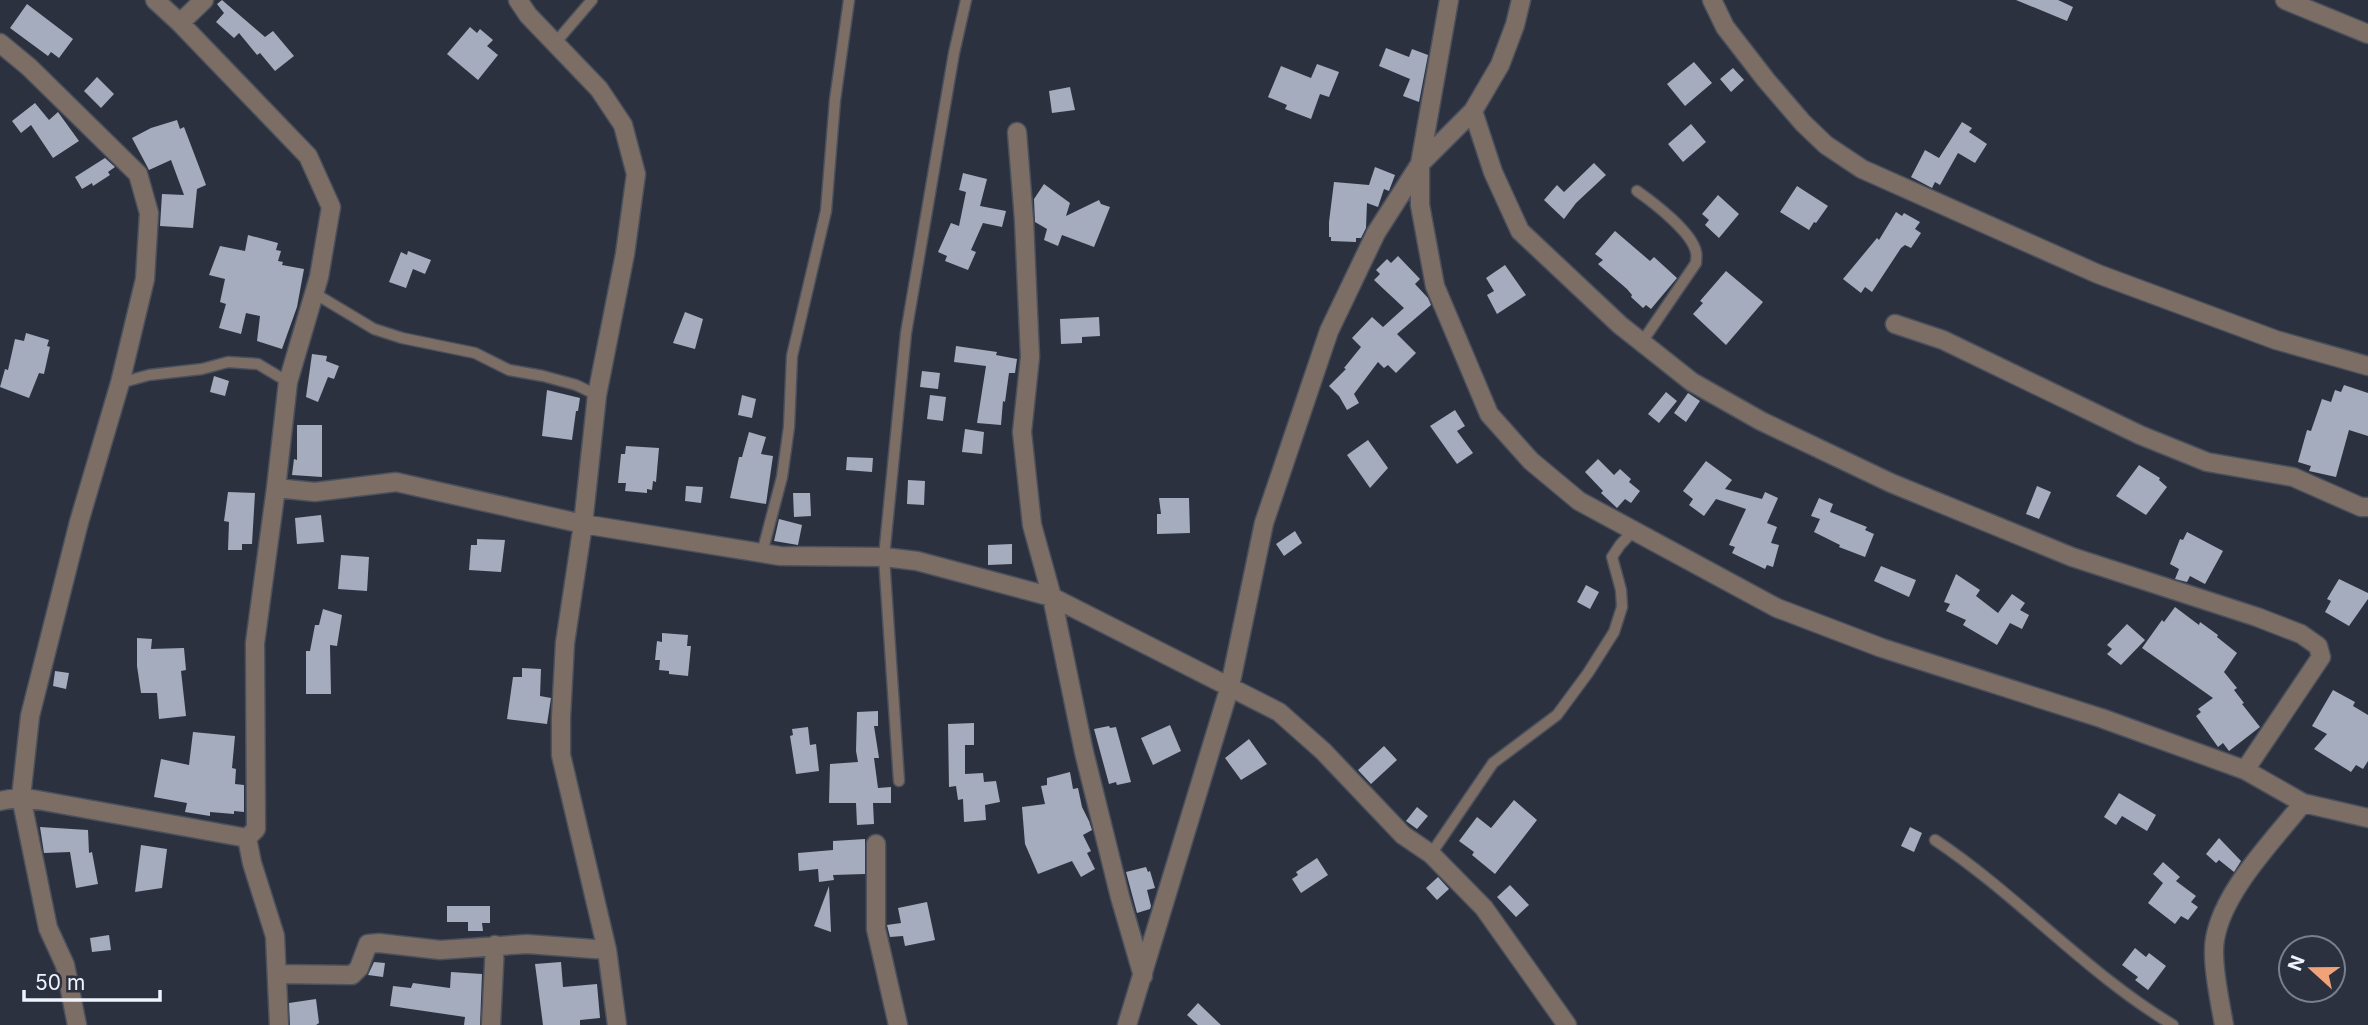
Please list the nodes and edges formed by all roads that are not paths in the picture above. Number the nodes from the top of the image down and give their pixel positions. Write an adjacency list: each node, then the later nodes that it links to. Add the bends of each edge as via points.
1 (155, 0): 11 (street)
2 (204, 0): 11 (street)
3 (518, 0): 13 (street)
4 (592, 0): 13 (lane)
5 (849, 0): 30 (lane, via 826,211 792,356 782,477)
6 (966, 0): 31 (lane, via 906,333)
7 (1449, 0): 17 (street)
8 (1521, 0): 15 (street, via 1500,65)
9 (1712, 0): 22 (street, via 1725,26 1803,123 1862,169 2098,275 2276,340)
10 (2285, 0): 12 (street)
11 (180, 23): 19 (street, via 308,156 331,207)
12 (2368, 34)
13 (556, 42): 25 (street, via 599,89 623,125 636,174)
14 (0, 43): 24 (street, via 138,174 149,213 145,279)
15 (1473, 111): 17 (street); 21 (street, via 1493,172 1520,231)
16 (1017, 132): 32 (street, via 1030,357 1022,432 1032,524)
17 (1420, 164): 29 (street, via 1420,205 1435,286 1489,414 1531,461 1578,501); 33 (street, via 1376,233 1329,331 1264,523)
18 (1637, 191): 21 (lane, via 1662,209 1696,251 1696,263)
19 (314, 293): 23 (street); 25 (lane, via 374,329 475,353 509,370 576,385)
20 (1895, 324): 27 (street, via 1943,340 2140,435 2207,462 2293,477)
21 (1642, 342): 34 (street, via 1692,382 1761,421 1891,483 2071,557 2257,617 2301,634 2318,646 2321,657)
22 (2368, 366)
23 (288, 382): 24 (lane, via 258,364 228,362); 26 (street)
24 (120, 383): 36 (street, via 30,716)
25 (597, 395): 28 (street)
26 (276, 488): 28 (street, via 315,492 396,482); 40 (street, via 255,643 256,829)
27 (2368, 507)
28 (583, 524): 30 (street); 45 (street, via 565,643 561,755)
29 (1634, 530): 34 (street, via 1777,608); 43 (lane, via 1612,557 1622,607 1614,632 1595,663 1557,715 1493,764)
30 (762, 553): 31 (street)
31 (884, 557): 32 (street, via 917,561); 35 (lane)
32 (1052, 597): 33 (street); 47 (street, via 1084,752)
33 (1230, 686): 43 (street, via 1279,712 1324,751 1403,835); 47 (street)
34 (2245, 770): 38 (street)
35 (899, 781)
36 (21, 797): 37 (street); 40 (street); 48 (street, via 48,928 65,965)
37 (0, 799)
38 (2303, 803): 39 (street); 56 (street, via 2225,906 2214,941)
39 (2368, 818)
40 (247, 838): 46 (street, via 275,936)
41 (1935, 840): 55 (lane, via 1973,866 2087,964)
42 (876, 844): 52 (street, via 876,929)
43 (1431, 854): 54 (street, via 1484,908)
44 (495, 945): 45 (street); 46 (street, via 440,950 368,944 352,975); 50 (street)
45 (607, 950): 51 (street)
46 (277, 974): 49 (street)
47 (1143, 975): 53 (street)
48 (77, 1025)
49 (279, 1025)
50 (491, 1025)
51 (617, 1025)
52 (898, 1025)
53 (1127, 1025)
54 (1567, 1025)
55 (2174, 1025)
56 (2224, 1025)

